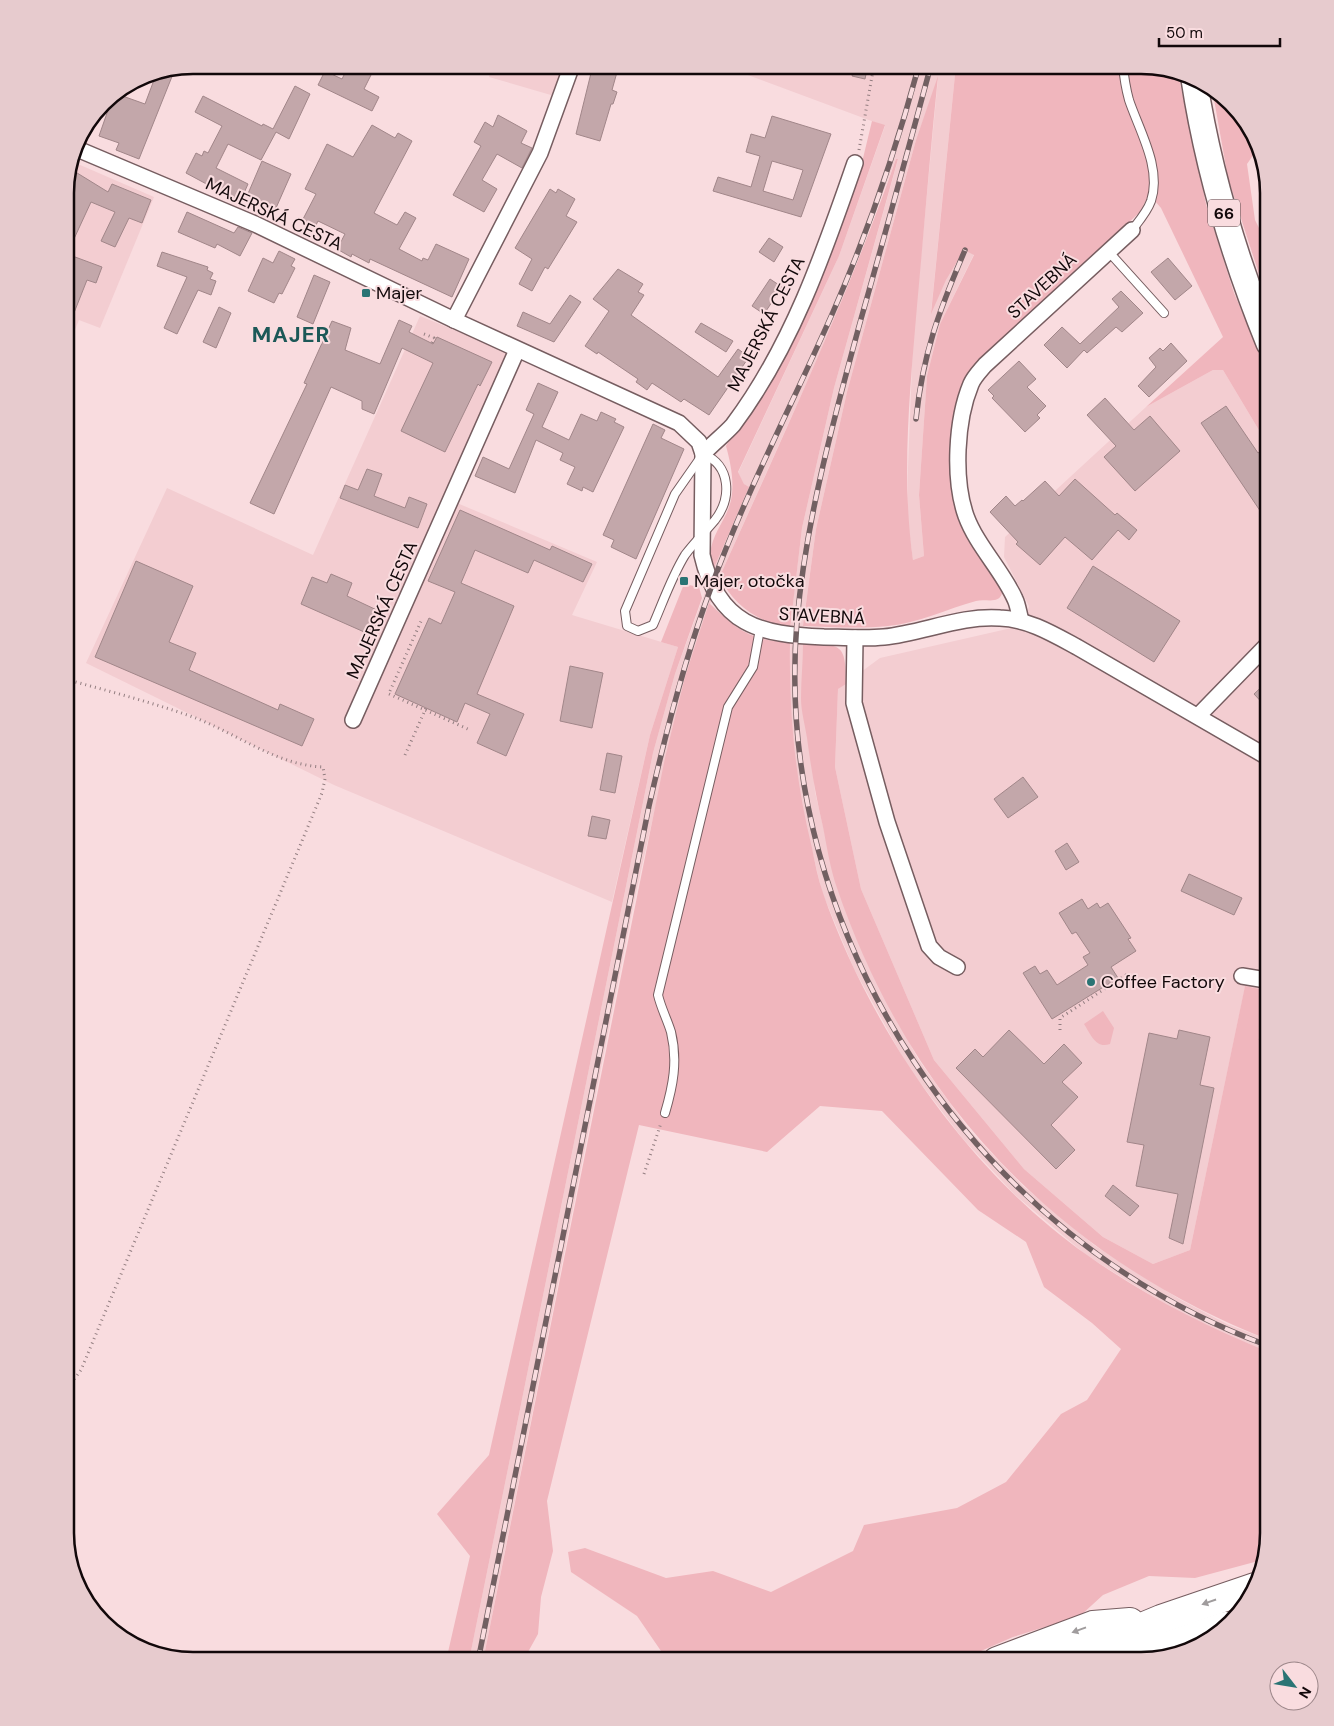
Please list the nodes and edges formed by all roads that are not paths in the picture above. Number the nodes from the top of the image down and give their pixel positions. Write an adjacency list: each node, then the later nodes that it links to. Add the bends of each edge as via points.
1 (569, 74): 10 (street, via 540,153)
2 (1125, 74): 6 (lane, STAVEBNÁ, via 1129,98 1151,160 1154,181 1152,200)
3 (1195, 87): 9 (main road, 66, via 1217,191)
4 (82, 151): 10 (street, MAJERSKÁ CESTA, via 255,224)
5 (855, 163): 12 (street, MAJERSKÁ CESTA, via 813,276 774,358 732,426)
6 (1132, 230): 7 (street, STAVEBNÁ)
7 (1108, 251): 8 (lane); 14 (street, STAVEBNÁ, via 985,365 972,382 963,408 959,464 966,516 1015,599)
8 (1164, 313)
9 (1260, 319)
10 (454, 320): 11 (street, MAJERSKÁ CESTA)
11 (517, 350): 12 (street, MAJERSKÁ CESTA, via 679,423 699,442); 19 (street, MAJERSKÁ CESTA)
12 (703, 454): 13 (street, STAVEBNÁ); 13 (lane, via 720,464 726,478 725,500 716,519); 13 (lane, via 676,494 625,611 627,626 638,631 653,624 685,556)
13 (703, 534): 15 (street, STAVEBNÁ, via 702,555 712,585 743,621)
14 (1021, 621): 16 (street, STAVEBNÁ, via 971,619 884,637); 18 (street, STAVEBNÁ, via 1048,631)
15 (760, 629): 16 (street, STAVEBNÁ, via 785,635); 24 (lane, via 753,667 728,707 658,995 676,1061)
16 (855, 638): 21 (street, via 854,703 887,822 929,946 939,957)
17 (1260, 652): 18 (street)
18 (1198, 716): 20 (street, STAVEBNÁ)
19 (353, 720)
20 (1260, 753)
21 (957, 967)
22 (1242, 976): 23 (street)
23 (1260, 979)
24 (665, 1113)
25 (1245, 1590): 26 (highway, one-way to 26)
26 (1161, 1618): 30 (highway, one-way to 30, via 1093,1625); 31 (highway)
27 (1211, 1630): 28 (highway)
28 (1193, 1635): 29 (highway); 32 (highway)
29 (1177, 1647)
30 (1020, 1652)
31 (1081, 1652)
32 (1148, 1652)

